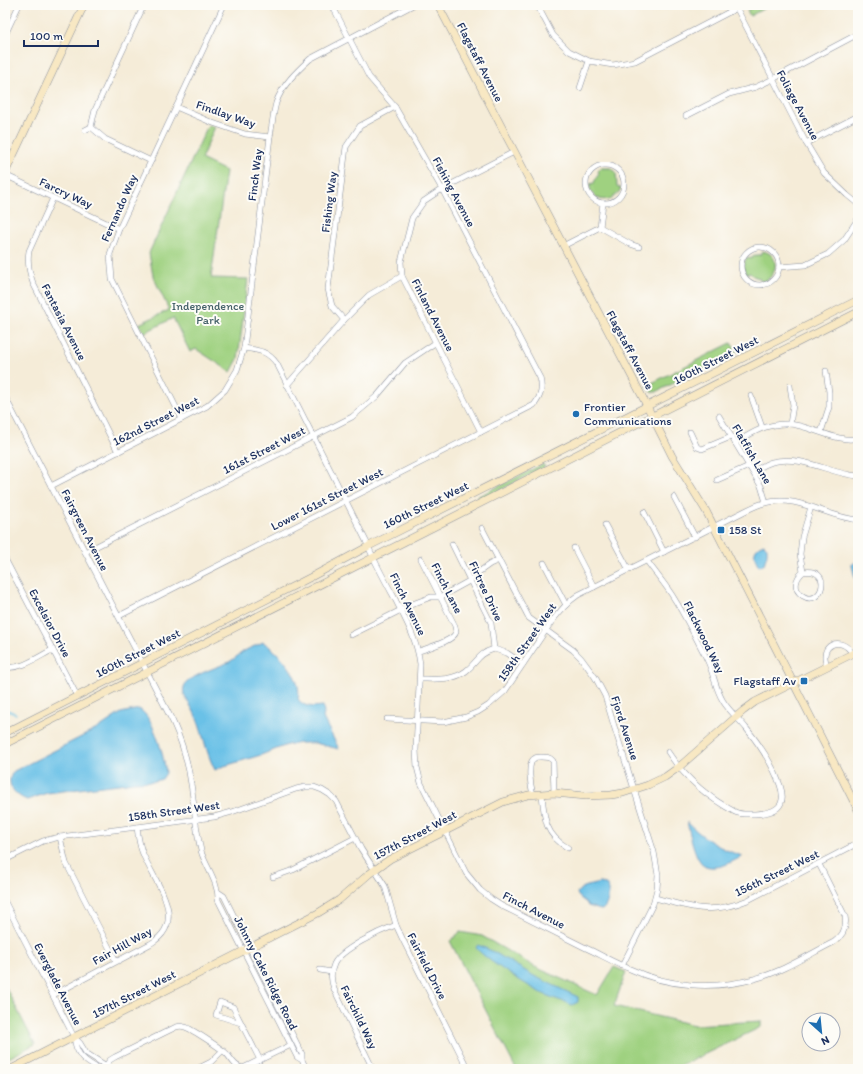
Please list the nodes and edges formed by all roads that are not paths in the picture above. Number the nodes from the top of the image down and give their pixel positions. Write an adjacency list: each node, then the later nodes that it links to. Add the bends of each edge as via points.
1 (19, 5): 10 (street)
2 (84, 5): 26 (street)
3 (144, 5): 20 (street, via 95,110)
4 (224, 5): 16 (street, Fernando Way)
5 (332, 5): 12 (street, Fishing Avenue)
6 (413, 5): 12 (street, Finch Way)
7 (438, 5): 24 (street, Flagstaff Avenue)
8 (537, 5): 13 (street, via 553,35 569,51)
9 (736, 7): 13 (street, via 635,61 613,65); 14 (street, Foliage Avenue)
10 (5, 34)
11 (858, 34): 14 (street)
12 (348, 39): 17 (street, Fishing Avenue, via 370,77); 22 (street, Finch Way, via 310,59 282,90 276,104)
13 (589, 61): 15 (street)
14 (773, 79): 18 (street, via 756,87 729,94); 23 (street, Foliage Avenue)
15 (580, 88)
16 (176, 107): 22 (street, Findlay Way, via 245,134); 25 (street, Fernando Way)
17 (395, 107): 27 (street, Fishing Avenue); 40 (street, Fishing Way, via 360,126 346,147 328,289 332,306)
18 (686, 116)
19 (858, 116): 23 (street)
20 (92, 127): 21 (street); 25 (street, via 105,139)
21 (85, 130)
22 (270, 138): 42 (street, Finch Way)
23 (806, 144): 30 (street, Foliage Avenue, via 824,173)
24 (514, 152): 27 (street, Finland Avenue); 34 (street, Flagstaff Avenue)
25 (151, 161): 33 (street, Fernando Way)
26 (5, 174): 28 (street, Farcry Way)
27 (442, 189): 37 (street, Finland Avenue, via 424,201 412,218 401,262); 48 (street, Fishing Avenue, via 540,378)
28 (53, 198): 33 (street, Farcry Way); 65 (street, Fantasia Avenue, via 30,251 30,276)
29 (603, 203): 29 (street, via 616,199 624,187 623,178 618,170 609,165 592,170 586,183 590,196); 32 (street)
30 (858, 204)
31 (858, 219): 36 (street, via 844,240 828,254 805,265)
32 (600, 227): 34 (street); 35 (street)
33 (119, 229): 54 (street, Fernando Way, via 110,254 112,279)
34 (563, 246): 51 (street, Flagstaff Avenue)
35 (639, 247)
36 (779, 267): 36 (street, via 776,255 760,247 744,255 741,263 743,276 756,285 774,280)
37 (402, 276): 40 (street, via 369,295); 41 (street, Finland Avenue)
38 (858, 300): 51 (street, 160th Street West)
39 (858, 312): 53 (street, 160th Street West)
40 (344, 320): 46 (street)
41 (435, 343): 58 (street, Finland Avenue); 61 (street, 161st Street West, via 405,363 377,396 352,417)
42 (244, 348): 46 (street, Finch Avenue, via 269,354 277,364); 54 (street, 162nd Street West, via 237,370 225,390 207,406)
43 (855, 354): 44 (street)
44 (858, 360)
45 (826, 371): 60 (street, via 829,406)
46 (287, 386): 61 (street, Finch Avenue)
47 (790, 386): 56 (street)
48 (541, 396): 58 (street, Lower 161st Street West, via 534,405)
49 (750, 396): 57 (street)
50 (5, 397): 70 (street, Fairgreen Avenue)
51 (648, 407): 53 (street, Flagstaff Avenue); 82 (street, 160th Street West)
52 (719, 416): 62 (street, Flatfish Lane)
53 (652, 417): 78 (street, Flagstaff Avenue); 86 (street, 160th Street West)
54 (182, 419): 65 (street, 162nd Street West)
55 (858, 423): 63 (street)
56 (790, 424): 57 (street); 60 (street)
57 (762, 427): 64 (street)
58 (482, 432): 72 (street, Lower 161st Street West)
59 (690, 432): 62 (street, via 697,447 702,449)
60 (821, 432): 63 (street)
61 (313, 436): 72 (street, Finch Avenue); 84 (street, 161st Street West)
62 (731, 437): 64 (street, Flatfish Lane)
63 (857, 440)
64 (735, 443): 66 (street, Flatfish Lane)
65 (118, 452): 70 (street, 162nd Street West)
66 (749, 466): 67 (street, Flatfish Lane); 69 (street)
67 (753, 472): 68 (street, via 764,465 784,460 803,462); 73 (street, Flatfish Lane)
68 (858, 476)
69 (718, 480)
70 (51, 486): 84 (street, Fairgreen Avenue)
71 (674, 497): 80 (street)
72 (346, 501): 82 (street, Finch Avenue); 99 (street, Lower 161st Street West)
73 (766, 502): 74 (street, via 788,501); 78 (street, 158th Street West)
74 (811, 507): 76 (street, via 842,518); 93 (street, via 802,537 800,554)
75 (644, 512): 85 (street)
76 (858, 520)
77 (605, 525): 92 (street)
78 (714, 527): 80 (street, 158th Street West); 112 (street, Flagstaff Avenue)
79 (482, 528): 89 (street, Fjord Avenue)
80 (695, 537): 85 (street, 158th Street West)
81 (452, 544): 94 (street, Firtree Drive)
82 (369, 546): 86 (street, Finch Avenue); 106 (street, 160th Street West)
83 (574, 548): 95 (street)
84 (85, 552): 99 (street, Fairgreen Avenue)
85 (664, 552): 90 (street, 158th Street West)
86 (374, 558): 98 (street, Finch Avenue); 110 (street, 160th Street West)
87 (5, 559): 103 (street, Excelsior Drive)
88 (421, 559): 96 (street, Finch Lane)
89 (499, 560): 94 (street); 100 (street, Fjord Avenue, via 529,618)
90 (647, 560): 92 (street, 158th Street West); 114 (street, Flackwood Way, via 687,620 709,664 722,700)
91 (544, 563): 97 (street)
92 (628, 570): 95 (street, 158th Street West)
93 (803, 572): 93 (street, via 796,584 799,592 806,597 816,596 823,581 814,572)
94 (471, 580): 96 (street); 102 (street, Firtree Drive, via 491,623)
95 (594, 588): 97 (street, 158th Street West, via 578,595)
96 (440, 597): 98 (street, via 415,603); 104 (street, Finch Lane, via 455,626 455,634 436,646)
97 (566, 605): 100 (street, 158th Street West)
98 (401, 610): 101 (street); 104 (street, Finch Avenue)
99 (119, 616): 106 (street, Fairgreen Avenue)
100 (546, 630): 107 (street, 158th Street West); 121 (street, Fjord Avenue, via 581,658 595,677 609,708)
101 (351, 635)
102 (494, 648): 107 (street); 111 (street, via 482,653 460,674 442,679)
103 (52, 650): 109 (street, via 20,666); 113 (street, Excelsior Drive)
104 (418, 651): 111 (street, Finch Avenue)
105 (855, 652): 108 (street, 157th Street West); 108 (street, via 843,644 830,646 824,658)
106 (143, 663): 110 (street, Fairgreen Avenue); 113 (street, 160th Street West)
107 (523, 664): 116 (street, 158th Street West, via 505,691 478,712 443,722)
108 (827, 665): 112 (street, 157th Street West)
109 (5, 667)
110 (148, 672): 118 (street, 160th Street West); 126 (street, Johnny Cake Ridge Road, via 173,722 184,752)
111 (420, 679): 116 (street, Finch Avenue)
112 (793, 682): 114 (street, 157th Street West, via 752,703); 125 (street, Flagstaff Avenue)
113 (77, 696): 117 (street, 160th Street West)
114 (736, 717): 120 (street, 157th Street West); 120 (street, Flackwood Way, via 764,752 780,786 781,806 768,813 742,815 716,800)
115 (387, 719): 116 (street, 158th Street West)
116 (418, 721): 128 (street, Finch Avenue, via 418,774)
117 (5, 732)
118 (5, 744)
119 (668, 752): 120 (street)
120 (679, 767): 121 (street, 157th Street West, via 661,779)
121 (635, 790): 122 (street, 157th Street West, via 598,796); 137 (street, Fjord Avenue, via 656,860 658,875)
122 (554, 793): 123 (street, 157th Street West); 124 (street, via 553,761 539,757 532,761 530,769)
123 (542, 794): 124 (street, 157th Street West); 132 (street, via 548,827 558,841)
124 (533, 795): 128 (street, 157th Street West, via 503,802)
125 (858, 810)
126 (195, 819): 127 (street, 158th Street West); 130 (street, 158th Street West, via 232,812 300,788 314,787 333,798); 140 (street, Johnny Cake Ridge Road, via 202,853 218,892 224,896)
127 (137, 827): 129 (street, 158th Street West); 141 (street, Fair Hill Way, via 141,850 166,902 168,918 165,930 157,939)
128 (444, 831): 135 (street, 157th Street West); 142 (street, Finch Avenue, via 466,873 486,895 502,906)
129 (60, 837): 133 (street, 158th Street West, via 43,841); 141 (street, via 66,864)
130 (355, 838): 135 (street, 158th Street West); 136 (street, via 293,870)
131 (858, 844): 134 (street, 156th Street West)
132 (568, 848)
133 (5, 860)
134 (819, 864): 137 (street, 156th Street West, via 748,900 724,908 694,908); 142 (street, Finch Avenue, via 845,916 846,925 843,933 834,942 771,974 725,985 695,986 675,983)
135 (375, 869): 139 (street, Fairfield Drive, via 385,886); 140 (street, 157th Street West, via 332,904)
136 (273, 877)
137 (655, 898): 142 (street, Fjord Avenue)
138 (5, 902): 145 (street, Everglade Avenue)
139 (396, 925): 144 (street, via 377,933 343,954); 158 (street, Fairfield Drive)
140 (247, 949): 147 (street, 157th Street West); 148 (street, Johnny Cake Ridge Road); 151 (street, Johnny Cake Ridge Road, via 302,1054)
141 (116, 961): 145 (street, Fair Hill Way)
142 (622, 966)
143 (320, 970): 144 (street)
144 (331, 972): 157 (street, Fairchild Way, via 334,989)
145 (53, 995): 147 (street, Everglade Avenue)
146 (242, 1023): 146 (street, via 233,1007 220,1002 216,1015); 150 (street)
147 (74, 1037): 152 (street, Everglade Avenue, via 86,1053); 154 (street, 157th Street West); 155 (street, Everglade Avenue, via 79,1054 86,1062)
148 (291, 1045): 150 (street); 151 (street, Johnny Cake Ridge Road, via 297,1057)
149 (222, 1051): 150 (street, via 240,1068); 152 (street, via 189,1028 176,1026 115,1057); 156 (street, via 211,1062)
150 (260, 1060)
151 (302, 1060): 153 (street, Johnny Cake Ridge Road)
152 (104, 1067)
153 (306, 1068)
154 (11, 1069)
155 (99, 1069)
156 (197, 1069)
157 (374, 1069)
158 (468, 1069)

